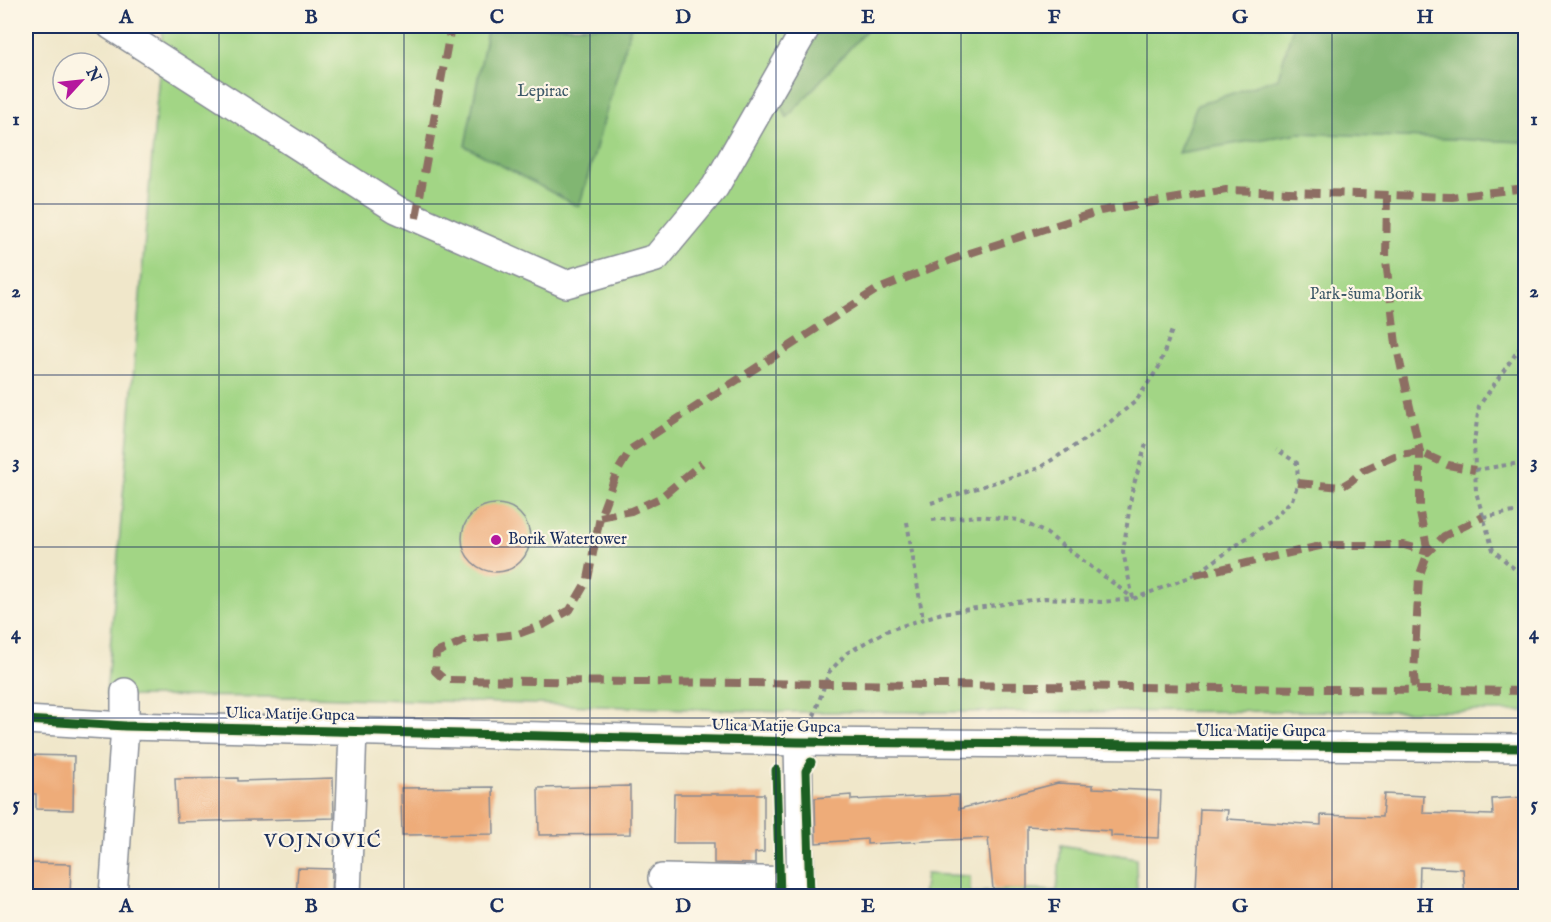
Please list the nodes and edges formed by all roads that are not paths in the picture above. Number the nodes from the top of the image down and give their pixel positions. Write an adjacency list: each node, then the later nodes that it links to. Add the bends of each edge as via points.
1 (111, 26): 2 (street, via 396,209 566,284 656,258 715,187)
2 (807, 26)
3 (125, 692): 5 (street)
4 (26, 720): 5 (street, Ulica Matije Gupca)
5 (125, 726): 6 (street, Ulica Matije Gupca); 11 (street)
6 (353, 731): 7 (street, Ulica Matije Gupca); 12 (street)
7 (805, 734): 8 (street, Ulica Matije Gupca); 10 (street)
8 (1526, 748)
9 (662, 878): 10 (street)
10 (801, 889)
11 (113, 897)
12 (347, 897)

